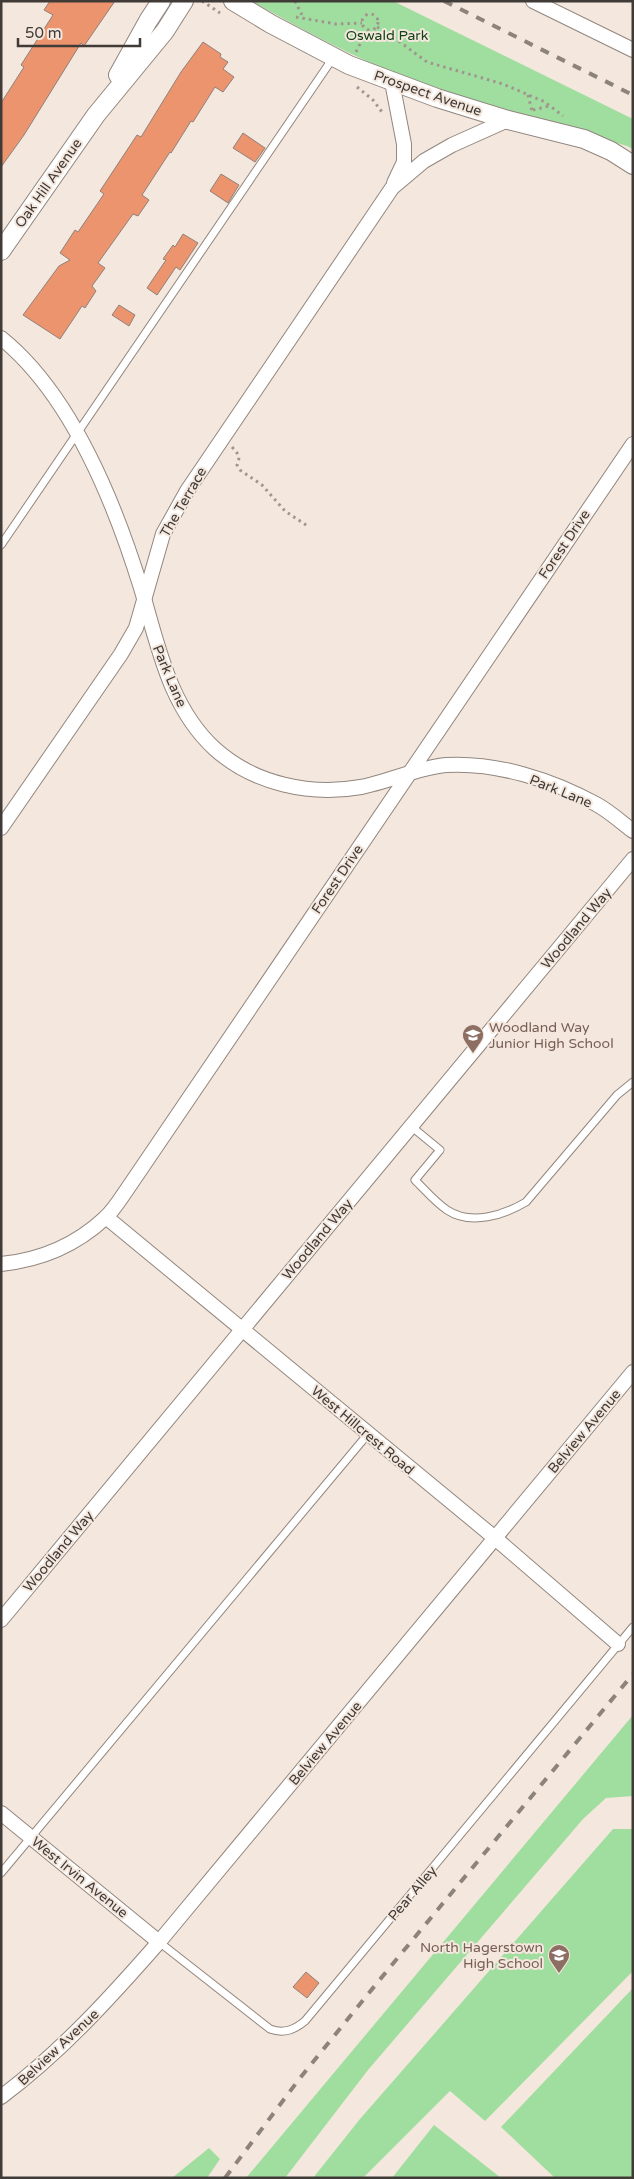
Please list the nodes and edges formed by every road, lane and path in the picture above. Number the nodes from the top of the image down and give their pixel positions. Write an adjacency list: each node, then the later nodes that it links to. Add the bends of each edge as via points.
1 (161, 1): 17 (street, Oak Hill Avenue)
2 (184, 1): 17 (street, Oak Hill Avenue)
3 (232, 1): 12 (street, Prospect Avenue)
4 (296, 1): 7 (path)
5 (533, 1): 11 (street)
6 (293, 17): 7 (path)
7 (304, 19): 8 (path, via 336,24)
8 (362, 23): 9 (path, via 365,16 372,14 378,19); 10 (path)
9 (377, 27): 10 (path); 15 (path, via 427,62 503,84)
10 (367, 30): 12 (path)
11 (633, 50)
12 (341, 62): 13 (street, Prospect Avenue); 25 (lane)
13 (392, 82): 20 (street, Prospect Avenue); 22 (street, The Terrace, via 404,144 404,162)
14 (353, 85): 18 (path, via 372,100)
15 (549, 106): 16 (path); 19 (path)
16 (532, 112)
17 (96, 115): 23 (street, Oak Hill Avenue)
18 (385, 119)
19 (566, 119)
20 (508, 120): 21 (street, Prospect Avenue, via 584,139); 22 (street, The Terrace, via 424,161)
21 (633, 165)
22 (392, 188): 26 (street, The Terrace)
23 (1, 251)
24 (1, 338): 25 (street, Park Lane, via 34,370)
25 (77, 433): 29 (lane); 30 (street, Park Lane, via 122,530)
26 (223, 438): 28 (path, via 239,454 240,470 262,485 285,511); 30 (street, The Terrace, via 163,534)
27 (633, 444): 31 (street, Forest Drive)
28 (308, 527)
29 (1, 545)
30 (144, 600): 31 (street, Park Lane, via 162,662 192,723 215,749 245,770 280,785 302,790 361,787); 32 (street, The Terrace, via 136,628 121,654)
31 (408, 774): 33 (street, Park Lane, via 444,765 484,767 518,774 561,787 597,805); 37 (street, Forest Drive)
32 (1, 828)
33 (633, 831)
34 (633, 859): 36 (street, Woodland Way)
35 (633, 1082): 36 (lane, via 617,1095 526,1202 509,1212 489,1217 463,1216 448,1210 415,1180 440,1150)
36 (412, 1127): 39 (street, Woodland Way)
37 (106, 1217): 38 (street, Forest Drive, via 73,1244 24,1262); 39 (street, West Hillcrest Road)
38 (1, 1264)
39 (242, 1328): 41 (street, West Hillcrest Road); 43 (street, Woodland Way)
40 (633, 1372): 42 (street, Belview Avenue)
41 (368, 1434): 42 (street, West Hillcrest Road); 47 (lane)
42 (495, 1538): 45 (street, West Hillcrest Road); 49 (street, Belview Avenue)
43 (1, 1620)
44 (633, 1627): 45 (lane, Pear Alley)
45 (618, 1644): 49 (lane, Pear Alley, via 296,2028 279,2032 261,2024)
46 (1, 1813): 47 (street, West Irvin Avenue)
47 (32, 1838): 48 (lane); 49 (street, West Irvin Avenue)
48 (1, 1873)
49 (159, 1942): 50 (street, Belview Avenue, via 96,2014 53,2055)
50 (1, 2097)

